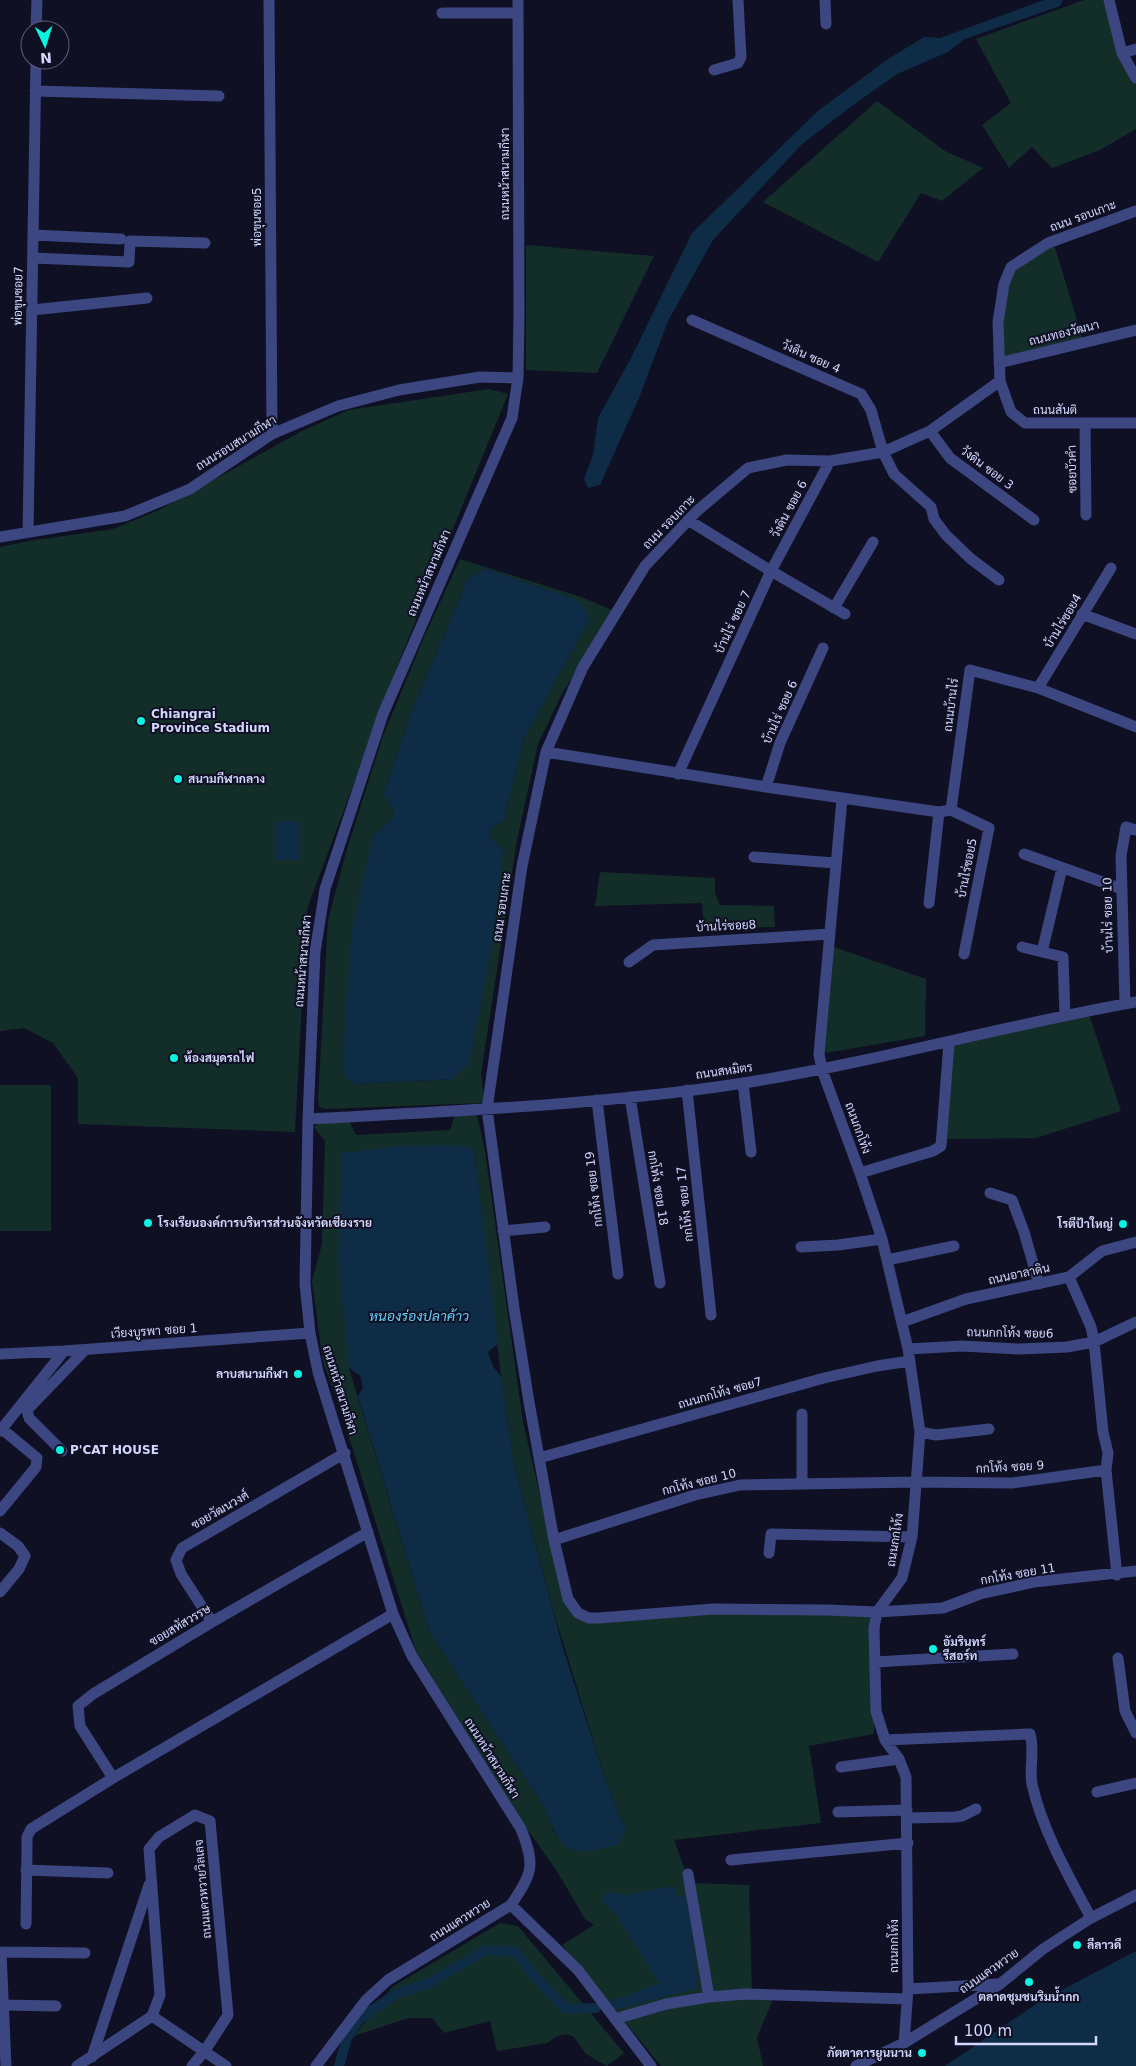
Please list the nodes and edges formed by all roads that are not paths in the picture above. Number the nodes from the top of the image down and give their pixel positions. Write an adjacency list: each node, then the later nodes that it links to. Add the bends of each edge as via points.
1 (37, 0): 9 (street)
2 (269, 0): 33 (street, พ่อขุนซอย5)
3 (518, 0): 8 (street, ถนนหน้าสนามกีฬา)
4 (738, 0): 14 (street, via 741,57 738,63)
5 (825, 0): 10 (street)
6 (1109, 0): 12 (street)
7 (442, 13): 8 (street)
8 (518, 13): 28 (street, ถนนหน้าสนามกีฬา)
9 (36, 20)
10 (826, 24)
11 (1136, 49): 12 (street)
12 (1122, 53): 15 (street)
13 (36, 70): 16 (street, พ่อขุนซอย7)
14 (714, 70)
15 (1136, 78)
16 (36, 91): 17 (street); 19 (street, พ่อขุนซอย7)
17 (219, 96)
18 (1136, 211): 27 (street, ถนน รอบเกาะ, via 1048,243 1011,267 1004,284 998,322)
19 (33, 235): 20 (street); 22 (street, พ่อขุนซอย7)
20 (121, 239)
21 (205, 243): 22 (street, via 130,241 129,262)
22 (33, 258): 24 (street, พ่อขุนซอย7)
23 (147, 298): 24 (street)
24 (32, 310): 39 (street, พ่อขุนซอย7)
25 (692, 320): 34 (street, วังดิน ซอย 4, via 861,394 871,410)
26 (1136, 330): 27 (street, ถนนทองวัฒนา)
27 (999, 364): 29 (street, ถนน รอบเกาะ)
28 (518, 378): 33 (street, ถนนรอบสนามกีฬา, via 480,377 399,390 338,406); 79 (street, ถนนหน้าสนามกีฬา, via 512,418 383,714 325,889 315,952)
29 (1000, 381): 31 (street, ถนนสันติ, via 1011,412 1025,424); 32 (street, ถนน รอบเกาะ)
30 (1136, 423): 31 (street, ถนนสันติ)
31 (1085, 424): 36 (street, ซอยบัวคำ)
32 (930, 431): 34 (street, ถนน รอบเกาะ); 38 (street, วังดิน ซอย 3, via 950,458)
33 (272, 434): 39 (street, ถนนรอบสนามกีฬา, via 190,489 125,516)
34 (882, 452): 35 (street, ถนน รอบเกาะ); 44 (street, วังดิน ซอย 4, via 894,474 931,507 934,518 952,541)
35 (830, 461): 37 (street, ถนน รอบเกาะ, via 787,460 748,468); 43 (street, วังดิน ซอย 6)
36 (1086, 515)
37 (688, 520): 43 (street); 52 (street, ถนน รอบเกาะ, via 646,566 583,666)
38 (1034, 520)
39 (28, 532): 40 (street, ถนนรอบสนามกีฬา)
40 (0, 537)
41 (873, 542): 45 (street)
42 (1112, 568): 47 (street, บ้านไร่ซอย4)
43 (771, 571): 45 (street); 53 (street, บ้านไร่ ซอย 7)
44 (999, 580)
45 (834, 608): 46 (street)
46 (845, 614)
47 (1082, 614): 48 (street); 50 (street, บ้านไร่ซอย4)
48 (1136, 634)
49 (823, 648): 54 (street, บ้านไร่ ซอย 6, via 780,743)
50 (1038, 688): 51 (street, ถนนบ้านไร่); 56 (street, ถนนบ้านไร่, via 970,670)
51 (1134, 723)
52 (546, 752): 53 (street); 78 (street, ถนน รอบเกาะ, via 522,866)
53 (678, 774): 54 (street)
54 (766, 788): 55 (street)
55 (842, 799): 57 (street); 61 (street)
56 (951, 810): 57 (street); 68 (street, บ้านไร่ซอย5, via 989,828)
57 (939, 812): 64 (street)
58 (1131, 828): 63 (street, บ้านไร่ ซอย 10, via 1120,856)
59 (1024, 854): 62 (street)
60 (754, 857): 61 (street)
61 (836, 863): 65 (street)
62 (1062, 868): 63 (street); 67 (street)
63 (1122, 889): 70 (street, บ้านไร่ ซอย 10)
64 (928, 903)
65 (830, 934): 69 (street, บ้านไร่ซอย8, via 653,944); 73 (street, via 818,1054)
66 (1022, 947): 67 (street)
67 (1042, 952): 71 (street, via 1064,957)
68 (964, 954)
69 (629, 962)
70 (1130, 1003): 71 (street, ถนนสหมิตร)
71 (1065, 1016): 72 (street, ถนนสหมิตร)
72 (949, 1043): 73 (street, ถนนสหมิตร); 81 (street, via 941,1146)
73 (822, 1070): 74 (street, ถนนสหมิตร); 81 (street, ถนนกกโท้ง)
74 (742, 1083): 75 (street, ถนนสหมิตร); 80 (street)
75 (687, 1090): 76 (street, ถนนสหมิตร); 94 (street, กกโท้ง ซอย 17)
76 (630, 1097): 77 (street, ถนนสหมิตร); 92 (street, กกโท้ง ซอย 18)
77 (597, 1100): 78 (street, ถนนสหมิตร); 90 (street, กกโท้ง ซอย 19)
78 (487, 1109): 79 (street, ถนนสหมิตร); 84 (street, ถนน รอบเกาะ)
79 (308, 1118): 97 (street, ถนนหน้าสนามกีฬา, via 305,1284)
80 (751, 1152)
81 (860, 1173): 85 (street, ถนนกกโท้ง)
82 (990, 1193): 93 (street, via 1012,1200)
83 (545, 1227): 84 (street)
84 (503, 1231): 110 (street, ถนน รอบเกาะ)
85 (882, 1239): 88 (street); 89 (street, ถนนกกโท้ง)
86 (1136, 1242): 91 (street, ถนนอาลาดิน, via 1102,1251)
87 (954, 1246): 89 (street)
88 (801, 1247)
89 (888, 1260): 95 (street, ถนนกกโท้ง)
90 (618, 1274)
91 (1069, 1277): 93 (street, ถนนอาลาดิน); 98 (street, via 1091,1327)
92 (660, 1283)
93 (1039, 1284): 95 (street, ถนนอาลาดิน, via 966,1299)
94 (710, 1315)
95 (902, 1322): 99 (street, ถนนกกโท้ง)
96 (1136, 1322): 98 (street, ถนนกกโท้ง ซอย6)
97 (310, 1333): 100 (street, เวียงบูรพา ซอย 1); 109 (street, ถนนหน้าสนามกีฬา, via 318,1372)
98 (1094, 1342): 99 (street, ถนนกกโท้ง ซอย6, via 1019,1349 962,1346); 111 (street, via 1108,1453)
99 (908, 1349): 103 (street, ถนนกกโท้ง)
100 (85, 1350): 101 (street, เวียงบูรพา ซอย 1); 108 (street, via 27,1410 29,1418)
101 (64, 1351): 102 (street, เวียงบูรพา ซอย 1); 106 (street)
102 (0, 1354)
103 (910, 1361): 107 (street, ถนนกกโท้ง); 110 (street, ถนนกกโท้ง ซอย7, via 824,1378)
104 (802, 1414): 113 (street)
105 (989, 1429): 107 (street, via 936,1435)
106 (1, 1430): 114 (street, via 37,1458 36,1467)
107 (920, 1432): 112 (street, ถนนกกโท้ง)
108 (62, 1451)
109 (345, 1453): 115 (street, ถนนหน้าสนามกีฬา); 125 (street, ซอยวัฒนวงศ์, via 182,1548 176,1560 181,1574)
110 (539, 1458): 118 (street, ถนน รอบเกาะ)
111 (1106, 1470): 112 (street, กกโท้ง ซอย 9, via 1012,1483); 121 (street)
112 (916, 1482): 113 (street, กกโท้ง ซอย 10); 117 (street, ถนนกกโท้ง)
113 (802, 1484): 118 (street, กกโท้ง ซอย 10, via 740,1485 720,1489)
114 (0, 1511)
115 (368, 1532): 124 (street, ถนนหน้าสนามกีฬา); 125 (street, ซอยสหัสวรรษ)
116 (0, 1533): 122 (street, via 18,1546 25,1556)
117 (912, 1537): 119 (street, via 771,1534); 123 (street, ถนนกกโท้ง, via 902,1578)
118 (554, 1540): 123 (street, กกโท้ง ซอย 11, via 568,1599 578,1613 589,1618 713,1609)
119 (769, 1553)
120 (1136, 1571): 121 (street, กกโท้ง ซอย 11)
121 (1117, 1575): 123 (street, กกโท้ง ซอย 11, via 1034,1582 980,1594 943,1608)
122 (0, 1592)
123 (877, 1612): 128 (street, ถนนกกโท้ง)
124 (393, 1614): 133 (street); 146 (street, ถนนหน้าสนามกีฬา, via 412,1656 521,1829 531,1853 528,1879)
125 (212, 1622): 133 (street, ซอยสหัสวรรษ, via 78,1706 80,1726)
126 (1013, 1654): 128 (street)
127 (1118, 1658): 129 (street, via 1125,1711)
128 (875, 1662): 130 (street, ถนนกกโท้ง, via 876,1711)
129 (1136, 1733)
130 (885, 1740): 131 (street, ถนนกกโท้ง); 147 (street, via 1030,1734 1033,1743 1032,1782 1040,1811 1064,1869)
131 (899, 1759): 132 (street); 138 (street, ถนนกกโท้ง, via 906,1777)
132 (841, 1767)
133 (113, 1778): 141 (street, via 31,1829 27,1837)
134 (1136, 1782): 135 (street)
135 (1097, 1792)
136 (976, 1809): 138 (street, via 955,1817)
137 (838, 1812): 138 (street)
138 (907, 1814): 139 (street, ถนนกกโท้ง)
139 (908, 1843): 140 (street); 152 (street, ถนนกกโท้ง)
140 (731, 1860)
141 (26, 1870): 142 (street); 148 (street)
142 (108, 1873)
143 (688, 1874): 153 (street)
144 (151, 1879): 156 (street, ถนนแควหวายวิลเลจ, via 160,1996); 159 (street, ถนนแควหวายวิลเลจ, via 148,1849 159,1837 195,1815 210,1820 228,2015); 160 (street, ถนนแควหวายวิลเลจ)
145 (1136, 1895): 147 (street, ถนนแควหวาย)
146 (511, 1905): 157 (street, ถนนแควหวาย, via 578,1970); 165 (street, ถนนแควหวาย, via 388,1980 366,2000)
147 (1091, 1918): 151 (street, ถนนแควหวาย, via 1043,1948)
148 (26, 1924)
149 (1, 1952): 150 (street); 154 (street)
150 (85, 1953)
151 (1000, 1984): 152 (street); 158 (street, ถนนแควหวาย)
152 (907, 1994): 153 (street); 158 (street, ถนนกกโท้ง)
153 (709, 1997): 157 (street, via 666,2004)
154 (3, 2005): 155 (street); 161 (street)
155 (56, 2006)
156 (152, 2016): 159 (street); 160 (street)
157 (615, 2019): 166 (street, ถนนแควหวาย)
158 (904, 2043): 167 (street, ถนนแควหวาย)
159 (204, 2052): 163 (street, ถนนแควหวายวิลเลจ); 164 (street)
160 (92, 2056): 162 (street)
161 (6, 2066)
162 (77, 2066)
163 (192, 2066)
164 (226, 2066)
165 (316, 2066)
166 (651, 2066)
167 (856, 2066)

